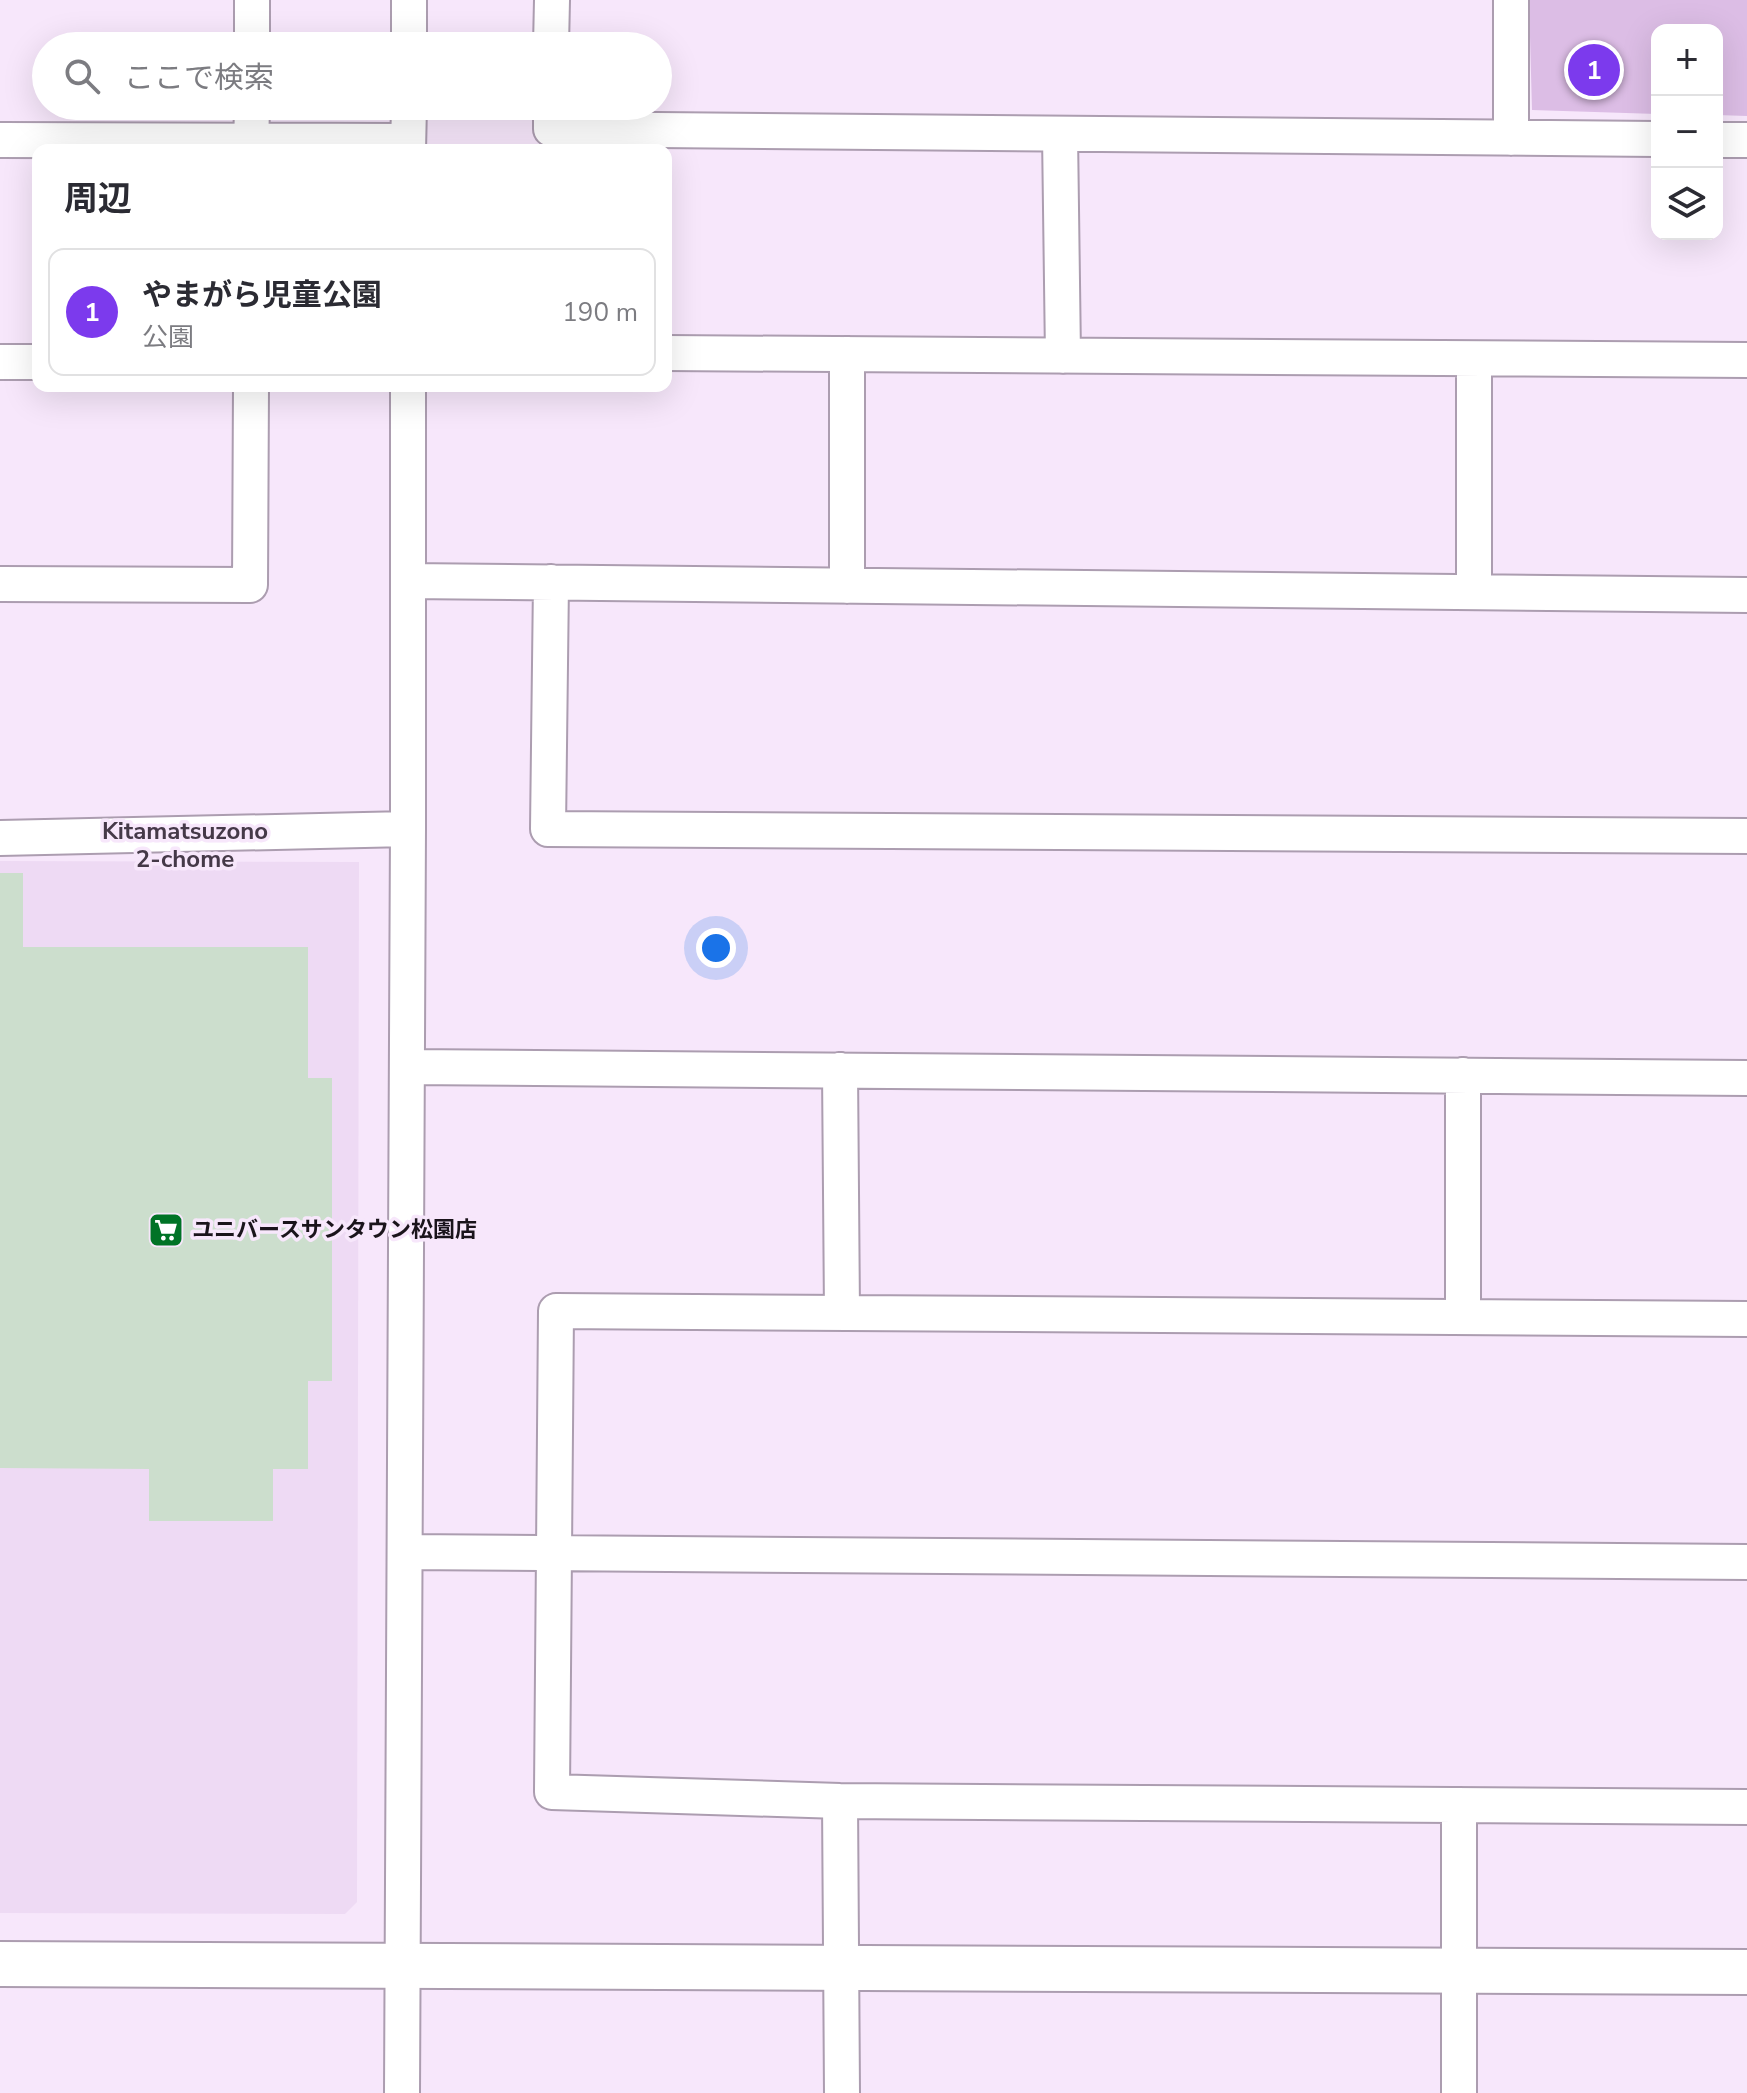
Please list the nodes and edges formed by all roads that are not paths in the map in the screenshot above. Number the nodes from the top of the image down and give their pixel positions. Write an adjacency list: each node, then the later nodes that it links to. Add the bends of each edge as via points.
1 (252, 0): 5 (street)
2 (409, 0): 6 (street)
3 (552, 0): 7 (street)
4 (1511, 0): 12 (street)
5 (252, 32)
6 (409, 32)
7 (551, 32)
8 (252, 120): 18 (street)
9 (409, 120): 19 (street)
10 (551, 120): 11 (street, via 551,129)
11 (1060, 134): 12 (street); 22 (street)
12 (1511, 138): 13 (street)
13 (1651, 139)
14 (0, 140): 17 (street)
15 (1723, 140): 16 (street)
16 (1747, 140)
17 (201, 144)
18 (251, 144)
19 (408, 144)
20 (672, 353): 21 (street)
21 (847, 354): 22 (street); 32 (street)
22 (1063, 356): 23 (street)
23 (1474, 359): 24 (street); 33 (street)
24 (1747, 360)
25 (0, 362): 26 (street)
26 (32, 362)
27 (251, 392): 31 (street, via 250,585)
28 (408, 392): 29 (street)
29 (408, 581): 30 (street); 35 (street)
30 (551, 582): 32 (street); 36 (street, via 548,829)
31 (0, 584)
32 (847, 586): 33 (street)
33 (1474, 592): 34 (street)
34 (1747, 595)
35 (408, 829): 37 (street); 38 (street)
36 (1747, 836)
37 (0, 838)
38 (407, 1067): 39 (street); 45 (street)
39 (840, 1070): 40 (street); 42 (street)
40 (1463, 1075): 41 (street); 43 (street)
41 (1747, 1078)
42 (842, 1313): 43 (street); 46 (street, via 556,1311)
43 (1463, 1317): 44 (street)
44 (1747, 1319)
45 (405, 1552): 46 (street); 52 (street)
46 (554, 1554): 47 (street); 48 (street, via 552,1792)
47 (1747, 1562)
48 (840, 1801): 49 (street); 53 (street)
49 (1459, 1805): 50 (street); 54 (street)
50 (1747, 1807)
51 (0, 1964): 52 (street)
52 (403, 1967): 53 (street); 56 (street)
53 (840, 1969): 54 (street); 57 (street)
54 (1457, 1971): 55 (street); 58 (street)
55 (1747, 1972)
56 (402, 2093)
57 (842, 2093)
58 (1459, 2093)

